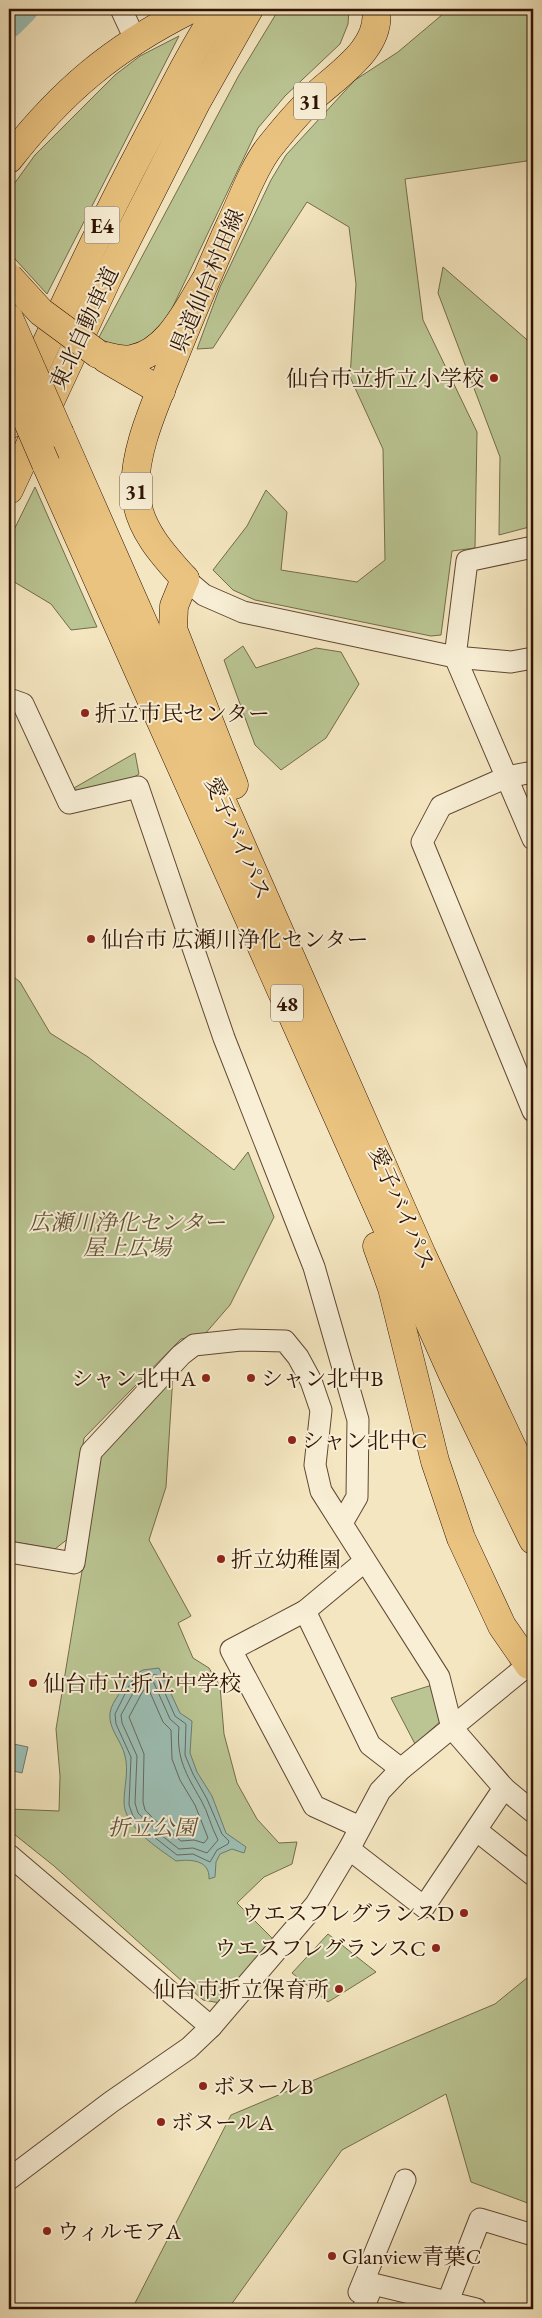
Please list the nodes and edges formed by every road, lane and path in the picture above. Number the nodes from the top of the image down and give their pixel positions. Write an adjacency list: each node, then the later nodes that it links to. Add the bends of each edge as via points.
1 (121, 9): 5 (street)
2 (376, 9): 8 (main road, 県道仙台村田線 / 31, via 375,28 364,48 348,68 288,125 267,151)
3 (253, 11): 14 (main road, 東北自動車道 / E4, via 197,101 161,171 108,276)
4 (208, 14): 5 (main road); 13 (main road, 東北自動車道 / E4, via 82,267)
5 (135, 39): 6 (main road, via 68,92)
6 (9, 159)
7 (9, 277): 10 (main road, bridge, via 41,312)
8 (205, 281): 10 (main road, via 174,328 155,349 132,359); 12 (main road, 県道仙台村田線 / 31)
9 (9, 318): 25 (main road, 愛子バイパス / 48, bridge)
10 (98, 354): 12 (main road)
11 (9, 378): 23 (main road, 愛子バイパス / 48, bridge)
12 (161, 391): 16 (main road, 県道仙台村田線 / 31, via 140,450 136,497 153,541)
13 (9, 425)
14 (9, 490)
15 (533, 547): 17 (street, via 467,561)
16 (185, 579): 17 (street, via 204,594 243,612); 25 (main road, via 174,606 173,629 275,899 349,1070)
17 (455, 657): 18 (street, via 511,662); 21 (street)
18 (533, 658)
19 (9, 699): 27 (street, via 23,704 69,803 138,787 224,1038 314,1267 358,1420 357,1497)
20 (533, 772): 21 (street)
21 (507, 777): 22 (street); 24 (street, via 440,806 422,842)
22 (533, 839)
23 (230, 875): 28 (main road, 愛子バイパス / 48, via 452,1375); 32 (main road, via 260,957 365,1209 392,1288 435,1461 461,1538 502,1626)
24 (533, 1111)
25 (374, 1145): 26 (main road, 愛子バイパス / 48, via 472,1366)
26 (533, 1492)
27 (342, 1523): 29 (street, via 321,1491 315,1465 321,1410 311,1380 285,1341 241,1340 194,1345 181,1354 90,1452 74,1563); 30 (street)
28 (533, 1540)
29 (9, 1552)
30 (365, 1561): 31 (street); 33 (street, via 439,1677)
31 (306, 1611): 34 (street, via 370,1746); 37 (street, via 232,1650 314,1806)
32 (532, 1666): 33 (street)
33 (452, 1728): 34 (street); 35 (street)
34 (401, 1769): 37 (street, via 380,1791)
35 (504, 1788): 36 (street); 38 (street)
36 (533, 1812)
37 (360, 1827): 39 (street)
38 (476, 1830): 39 (street, via 424,1907); 41 (street)
39 (349, 1849): 42 (street, via 316,1904)
40 (9, 1855): 42 (street)
41 (533, 1875)
42 (211, 2027): 43 (street, via 189,2048 110,2102)
43 (9, 2179)
44 (405, 2180): 47 (street, via 359,2292)
45 (533, 2235): 46 (street, via 480,2219)
46 (448, 2301): 47 (street, via 373,2284); 48 (street)
47 (366, 2303)
48 (476, 2309)

